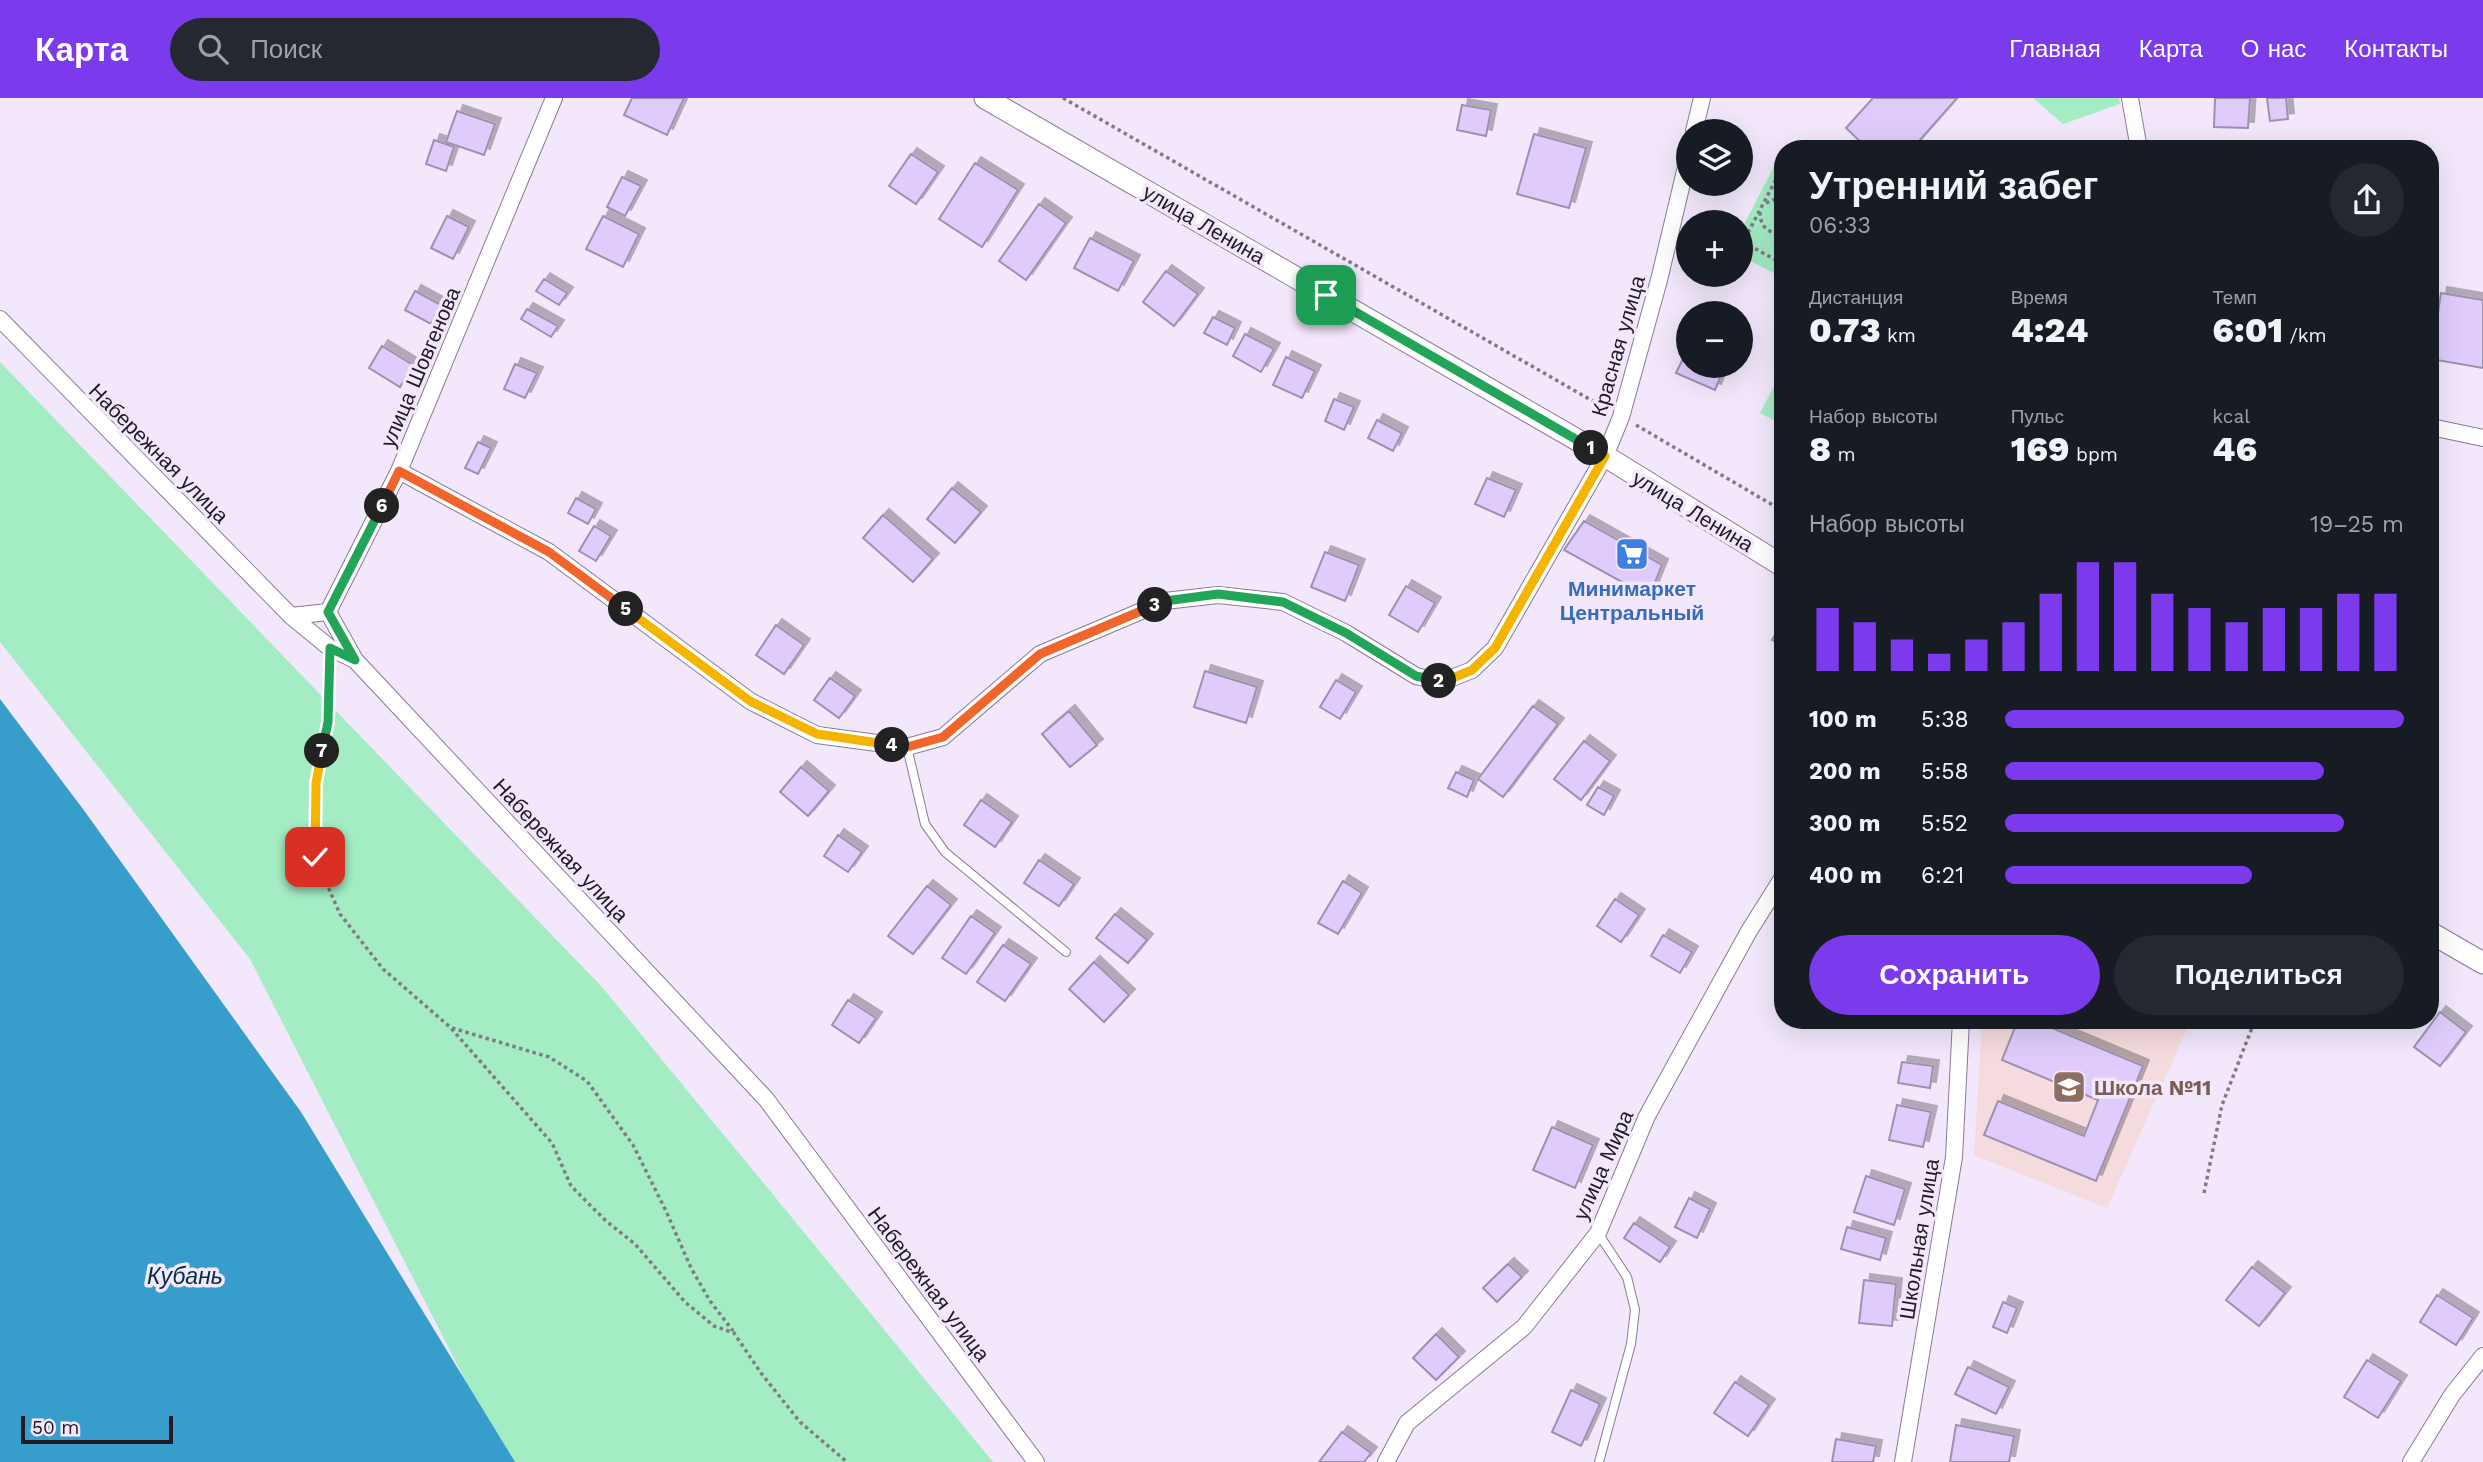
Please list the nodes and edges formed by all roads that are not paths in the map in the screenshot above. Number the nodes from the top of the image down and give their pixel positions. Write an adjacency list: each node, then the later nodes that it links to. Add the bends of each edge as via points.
1 (554, 98): 12 (street, улица Шовгенова)
2 (985, 98): 11 (street, улица Ленина)
3 (1702, 98): 5 (street)
4 (2130, 98): 6 (street)
5 (1697, 119)
6 (2137, 140)
7 (1679, 196): 11 (street, Красная улица, via 1621,416)
8 (0, 319): 15 (street, Набережная улица)
9 (2439, 429): 10 (street)
10 (2483, 438)
11 (1605, 456): 13 (street, улица Ленина); 17 (street, Красная улица, via 1495,648 1472,670 1443,682 1416,676 1346,633 1283,602 1218,594 1165,601 1040,654 943,737)
12 (399, 471): 14 (street, улица Шовгенова); 17 (street, via 549,552 750,701 817,734)
13 (1774, 560)
14 (328, 612): 15 (street); 16 (street)
15 (291, 616): 16 (street, Набережная улица, via 330,648)
16 (355, 660): 25 (street, Набережная улица, via 766,1099)
17 (907, 747): 20 (lane, via 925,824 945,852)
18 (1774, 892): 23 (street, улица Мира, via 1647,1116)
19 (2439, 938): 21 (street)
20 (1066, 952)
21 (2483, 963)
22 (1961, 1029): 28 (street, Школьная улица, via 1954,1157)
23 (1598, 1233): 26 (street, улица Мира, via 1524,1328 1407,1423); 27 (lane, via 1627,1277 1634,1310 1631,1344)
24 (2483, 1356): 29 (street, via 2452,1395)
25 (1036, 1462)
26 (1386, 1462)
27 (1600, 1462)
28 (1903, 1462)
29 (2411, 1462)

